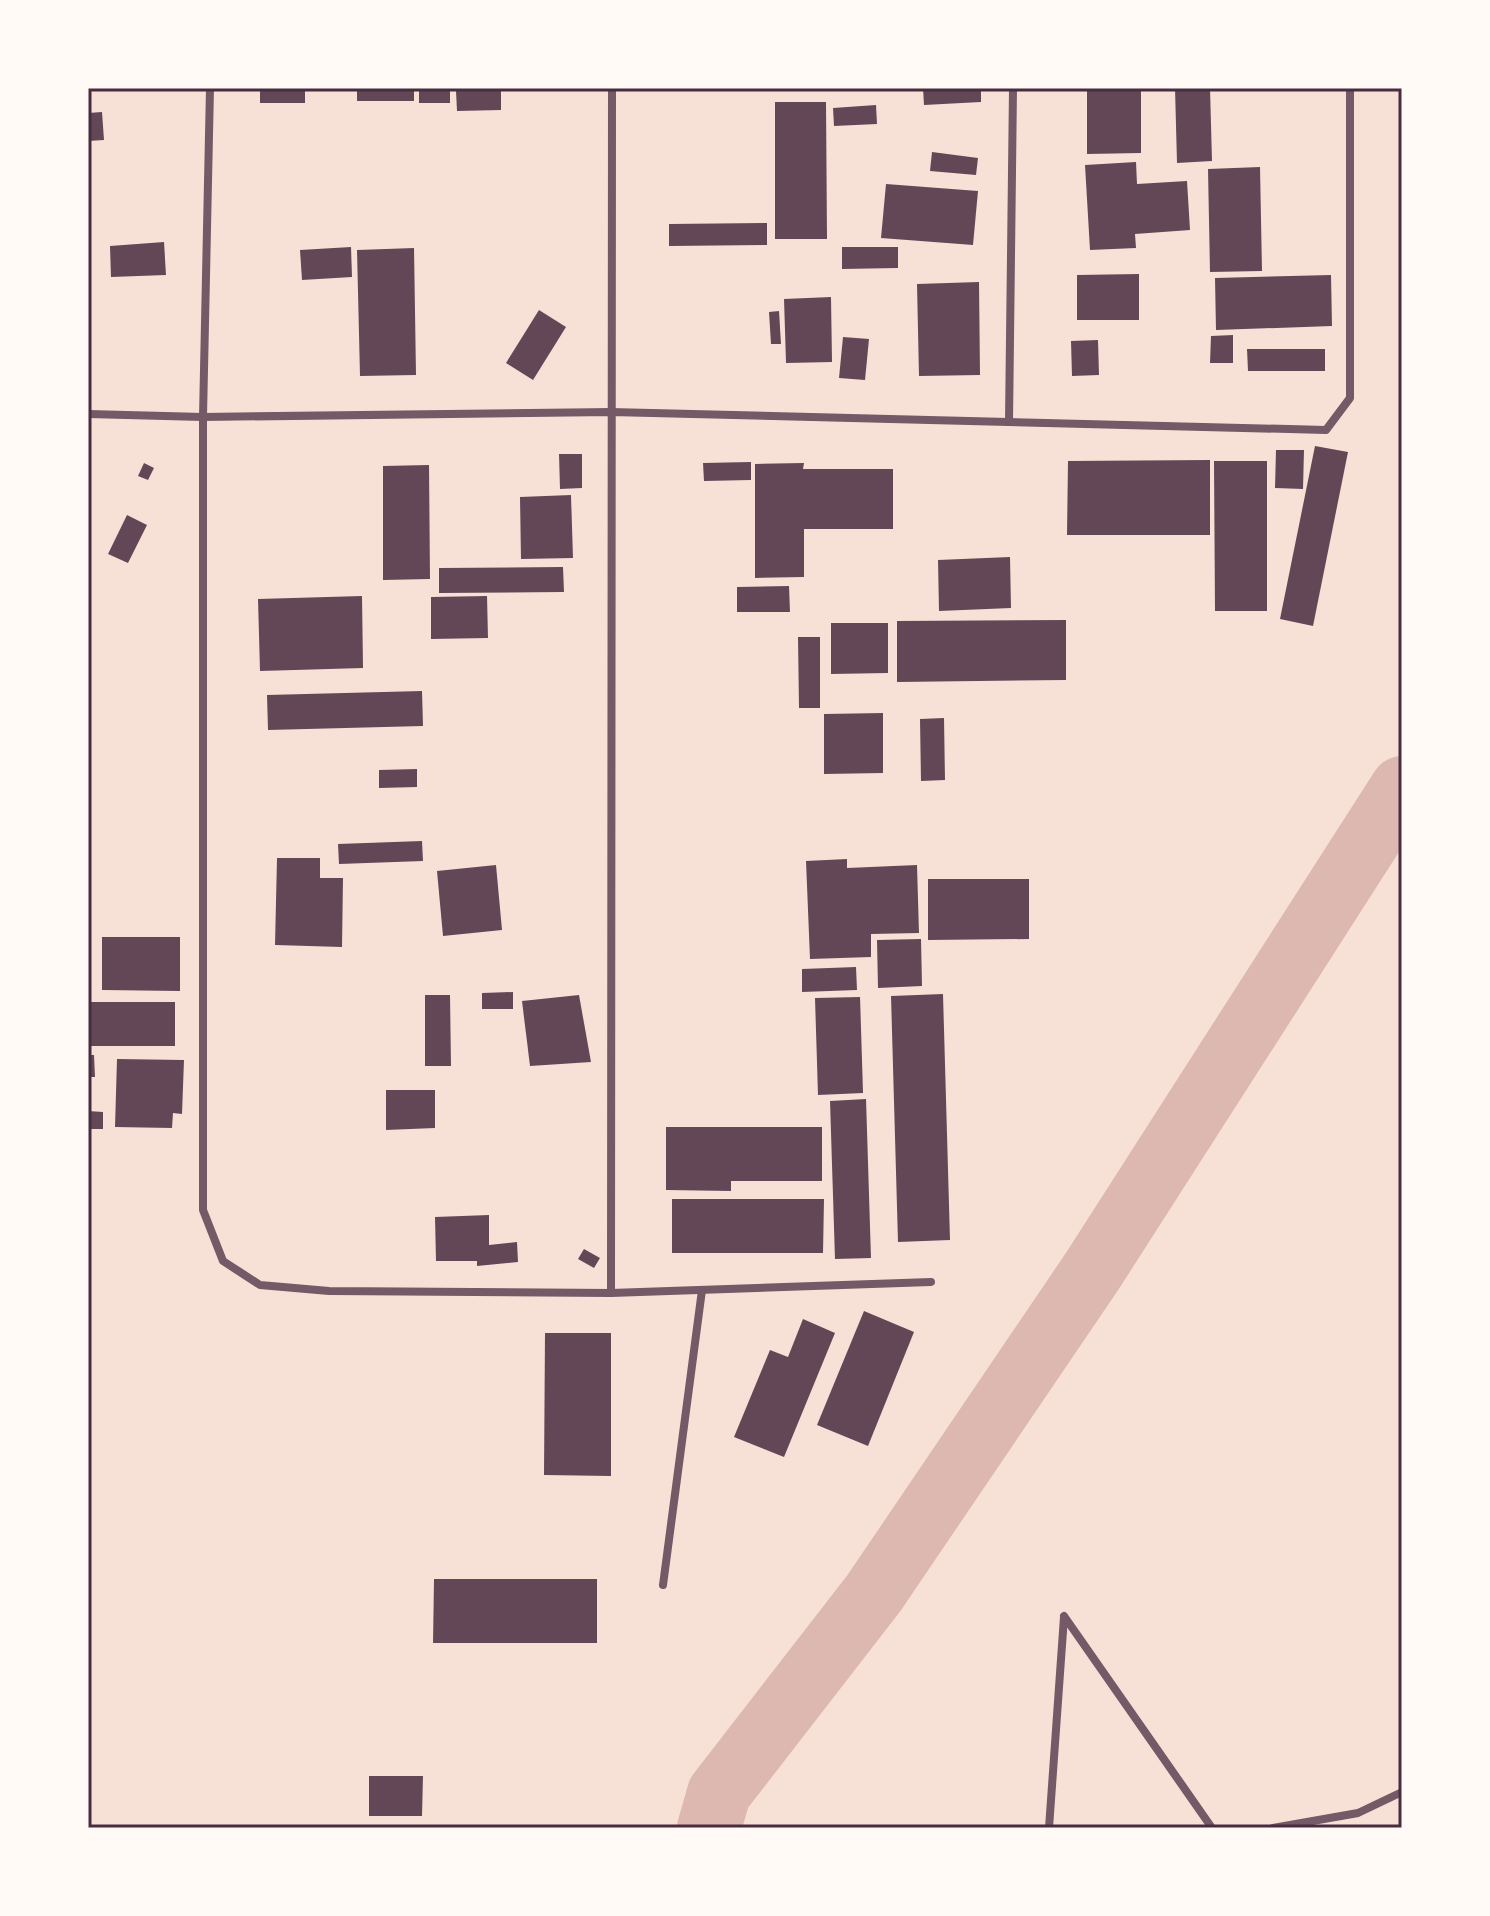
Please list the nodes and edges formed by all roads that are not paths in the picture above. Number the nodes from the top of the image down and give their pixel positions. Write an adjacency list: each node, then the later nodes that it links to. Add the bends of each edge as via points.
1 (210, 88): 7 (street)
2 (612, 88): 5 (street)
3 (1013, 88): 8 (street)
4 (1350, 88): 8 (street, via 1350,398 1326,430)
5 (611, 412): 7 (street); 8 (street); 11 (street)
6 (88, 414): 7 (street)
7 (203, 417): 11 (street, via 203,1210 223,1261 260,1285 329,1291)
8 (1009, 422)
9 (931, 1282): 10 (street)
10 (702, 1290): 11 (street); 12 (street)
11 (611, 1293)
12 (663, 1585)
13 (1402, 1792): 16 (street, via 1358,1813)
14 (1049, 1828): 15 (street, via 1064,1616)
15 (1212, 1828)
16 (1273, 1828)

